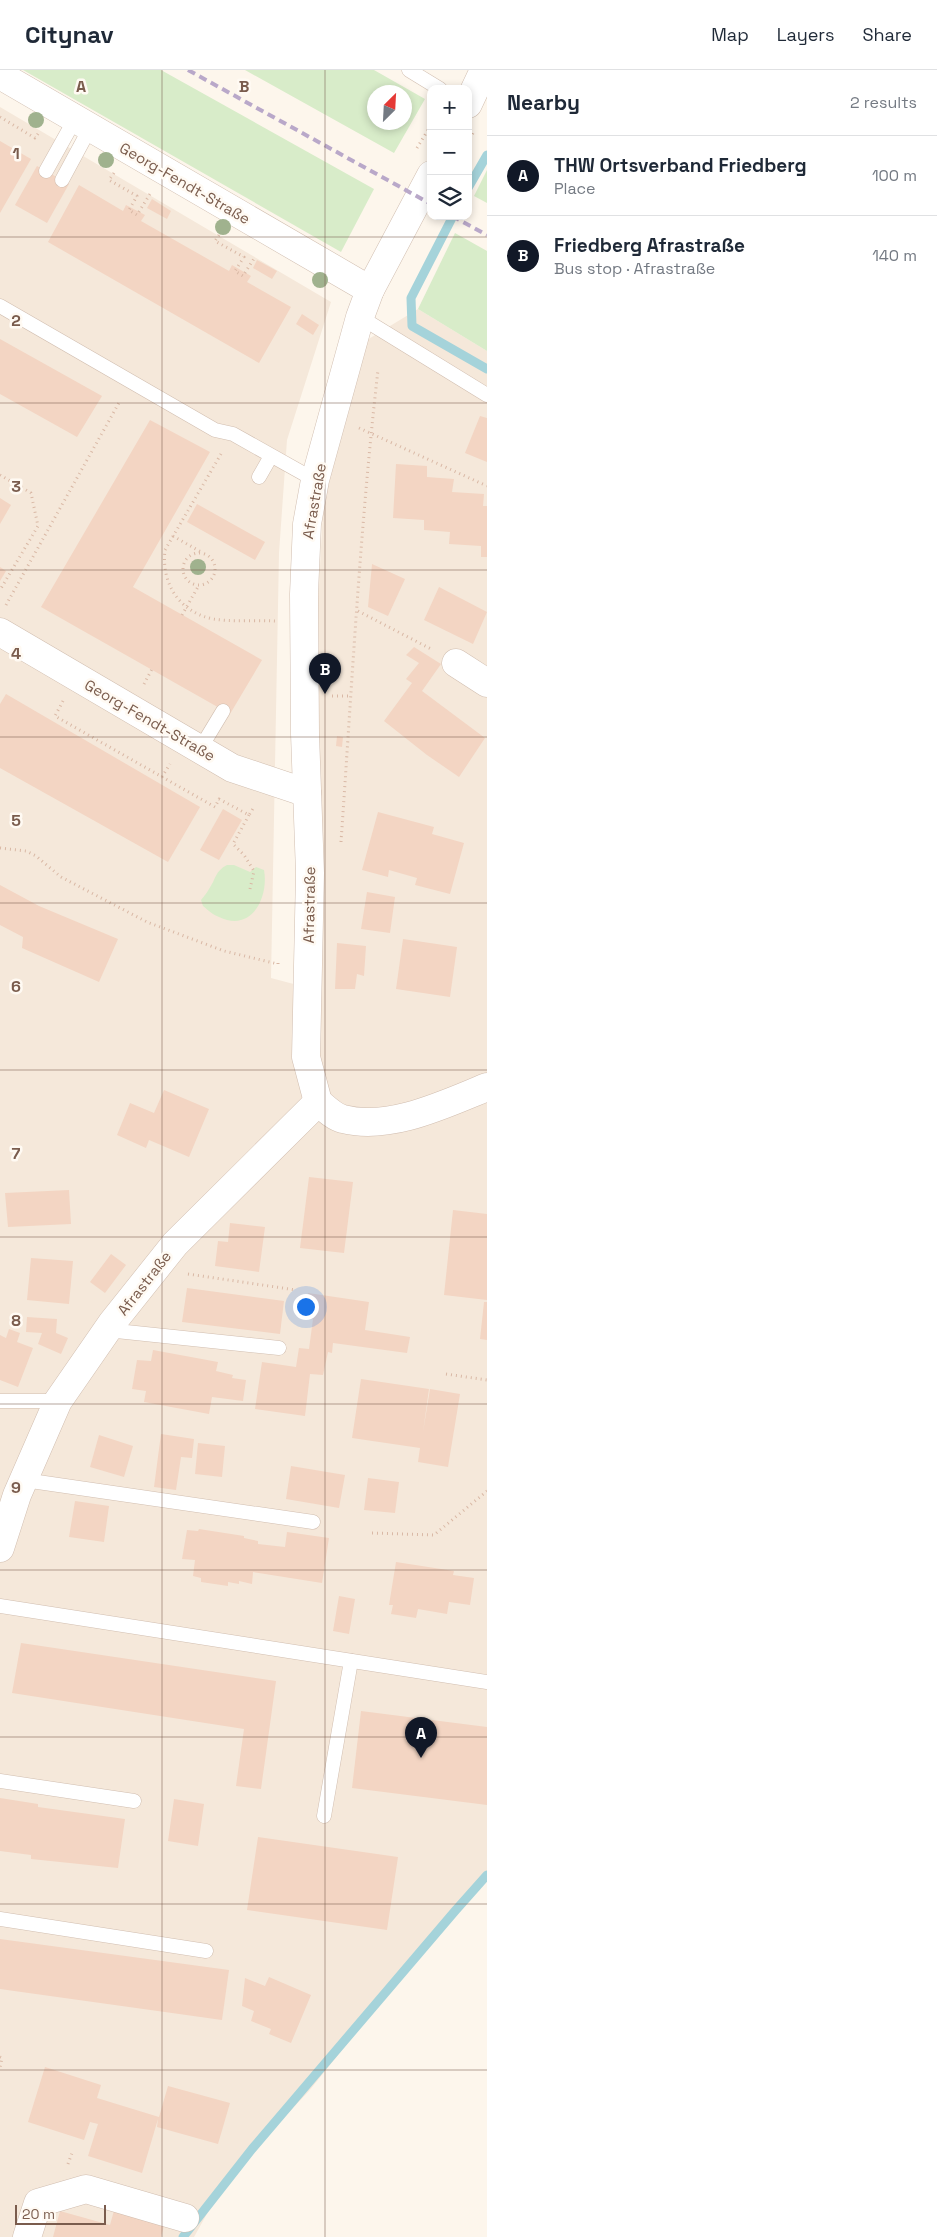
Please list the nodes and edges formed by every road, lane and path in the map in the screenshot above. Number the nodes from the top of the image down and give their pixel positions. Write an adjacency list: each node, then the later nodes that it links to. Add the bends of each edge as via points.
1 (409, 70): 4 (lane)
2 (484, 70): 5 (street)
3 (0, 75): 7 (street, Georg-Fendt-Straße)
4 (433, 85)
5 (472, 96)
6 (0, 117): 8 (path, via 35,138)
7 (83, 123): 9 (lane); 11 (lane); 16 (street, Georg-Fendt-Straße)
8 (40, 130)
9 (46, 171)
10 (114, 172): 13 (path, via 110,180 137,196 129,210 137,215)
11 (62, 180)
12 (427, 183): 16 (street, Afrastraße)
13 (150, 193)
14 (220, 233): 15 (path, via 216,241 244,257 235,272 243,276)
15 (256, 254)
16 (370, 290): 18 (street, Afrastraße)
17 (0, 306): 19 (lane)
18 (371, 324): 20 (lane); 21 (street, Afrastraße); 22 (path)
19 (130, 383): 23 (lane, via 215,430); 37 (path)
20 (487, 395)
21 (333, 419): 22 (path); 27 (street, Afrastraße)
22 (371, 432): 28 (path); 34 (path, via 360,545)
23 (233, 434): 24 (lane); 29 (path)
24 (271, 456): 26 (lane); 27 (lane)
25 (0, 475): 32 (path, via 31,492 38,526)
26 (259, 478)
27 (315, 480): 36 (street, Afrastraße, via 307,524)
28 (487, 486)
29 (173, 536): 30 (path); 33 (path, via 165,550 165,572 169,587)
30 (206, 554): 31 (path, via 214,562 215,572 210,581); 31 (path, via 191,555 183,568 185,578)
31 (199, 585): 33 (path)
32 (0, 590)
33 (187, 607): 35 (path); 36 (path, via 213,619)
34 (358, 611): 38 (path); 48 (path)
35 (182, 615)
36 (304, 622): 45 (street, Afrastraße)
37 (2, 628): 42 (street, Georg-Fendt-Straße)
38 (456, 662): 39 (street)
39 (487, 683)
40 (60, 707): 44 (path, via 55,716)
41 (222, 711): 42 (lane)
42 (200, 749): 45 (street, Georg-Fendt-Straße, via 232,768)
43 (168, 769): 44 (path)
44 (162, 777): 47 (path, via 214,807 219,799)
45 (307, 793): 53 (street, Afrastraße, via 310,873 306,1057)
46 (255, 804): 47 (path)
47 (248, 815): 50 (path, via 233,844 254,871)
48 (340, 846)
49 (0, 848): 51 (path, via 26,851 36,856 61,877 147,922 256,960 278,964)
50 (250, 889)
51 (278, 955)
52 (487, 1087): 53 (street, via 423,1113 372,1122 343,1119)
53 (318, 1102): 54 (street, Afrastraße, via 175,1244)
54 (155, 1270): 55 (path); 56 (street, Afrastraße)
55 (296, 1290)
56 (107, 1330): 57 (lane); 61 (street, Afrastraße)
57 (279, 1348)
58 (446, 1374): 59 (path)
59 (487, 1380)
60 (0, 1401): 61 (lane)
61 (58, 1401): 62 (street, Afrastraße)
62 (14, 1490): 64 (lane); 66 (street, Afrastraße)
63 (487, 1491): 65 (path, via 434,1536)
64 (313, 1522)
65 (372, 1533)
66 (0, 1548)
67 (0, 1606): 68 (lane)
68 (351, 1661): 69 (lane); 72 (lane)
69 (487, 1682)
70 (0, 1781): 71 (lane)
71 (134, 1801)
72 (324, 1816)
73 (0, 1919): 74 (lane)
74 (206, 1950)
75 (0, 2057): 76 (path)
76 (0, 2067)
77 (185, 2218): 78 (street, via 86,2189 38,2203)
78 (26, 2237)

